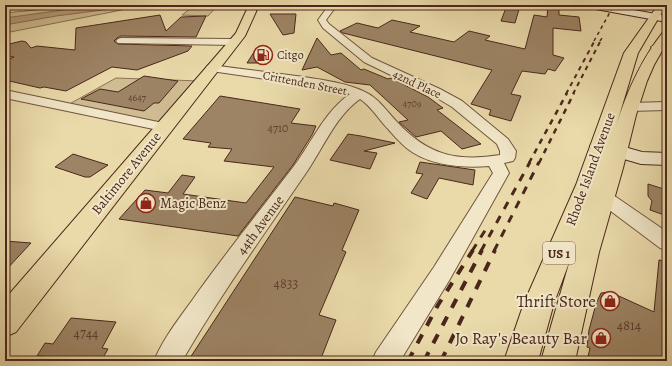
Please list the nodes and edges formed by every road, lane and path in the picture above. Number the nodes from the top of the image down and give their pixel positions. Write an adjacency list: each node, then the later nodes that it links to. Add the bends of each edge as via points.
1 (333, 5): 17 (street, 42nd Place, via 323,17 326,26 368,60 447,98 483,124 503,142 508,151 507,158)
2 (590, 5): 4 (street)
3 (257, 8): 7 (main road, Baltimore Avenue)
4 (661, 14): 15 (main road, Rhode Island Avenue / US 1, via 631,53)
5 (667, 34): 8 (main road, Rhode Island Avenue / US 1)
6 (122, 40): 7 (street)
7 (234, 42): 9 (main road, Baltimore Avenue)
8 (662, 48): 13 (main road, Rhode Island Avenue / US 1, via 641,77)
9 (211, 68): 11 (street, Crittenden Street, via 317,83); 14 (main road, Baltimore Avenue)
10 (5, 94): 14 (street)
11 (359, 94): 17 (street, Crittenden Street, via 371,102 408,141 426,153 460,160); 21 (street, 44th Avenue, via 351,98 338,113 207,299)
12 (667, 106): 13 (street)
13 (629, 107): 15 (main road, Rhode Island Avenue / US 1)
14 (163, 128): 20 (main road, Baltimore Avenue)
15 (609, 149): 16 (street, via 641,158); 18 (main road, Rhode Island Avenue / US 1)
16 (667, 159)
17 (495, 161): 22 (street, via 501,173 442,273)
18 (596, 191): 19 (street); 23 (main road, Rhode Island Avenue / US 1, via 539,303); 24 (main road, Rhode Island Avenue / US 1, via 586,252)
19 (667, 242)
20 (8, 314)
21 (167, 361)
22 (385, 361)
23 (521, 361)
24 (558, 361)

